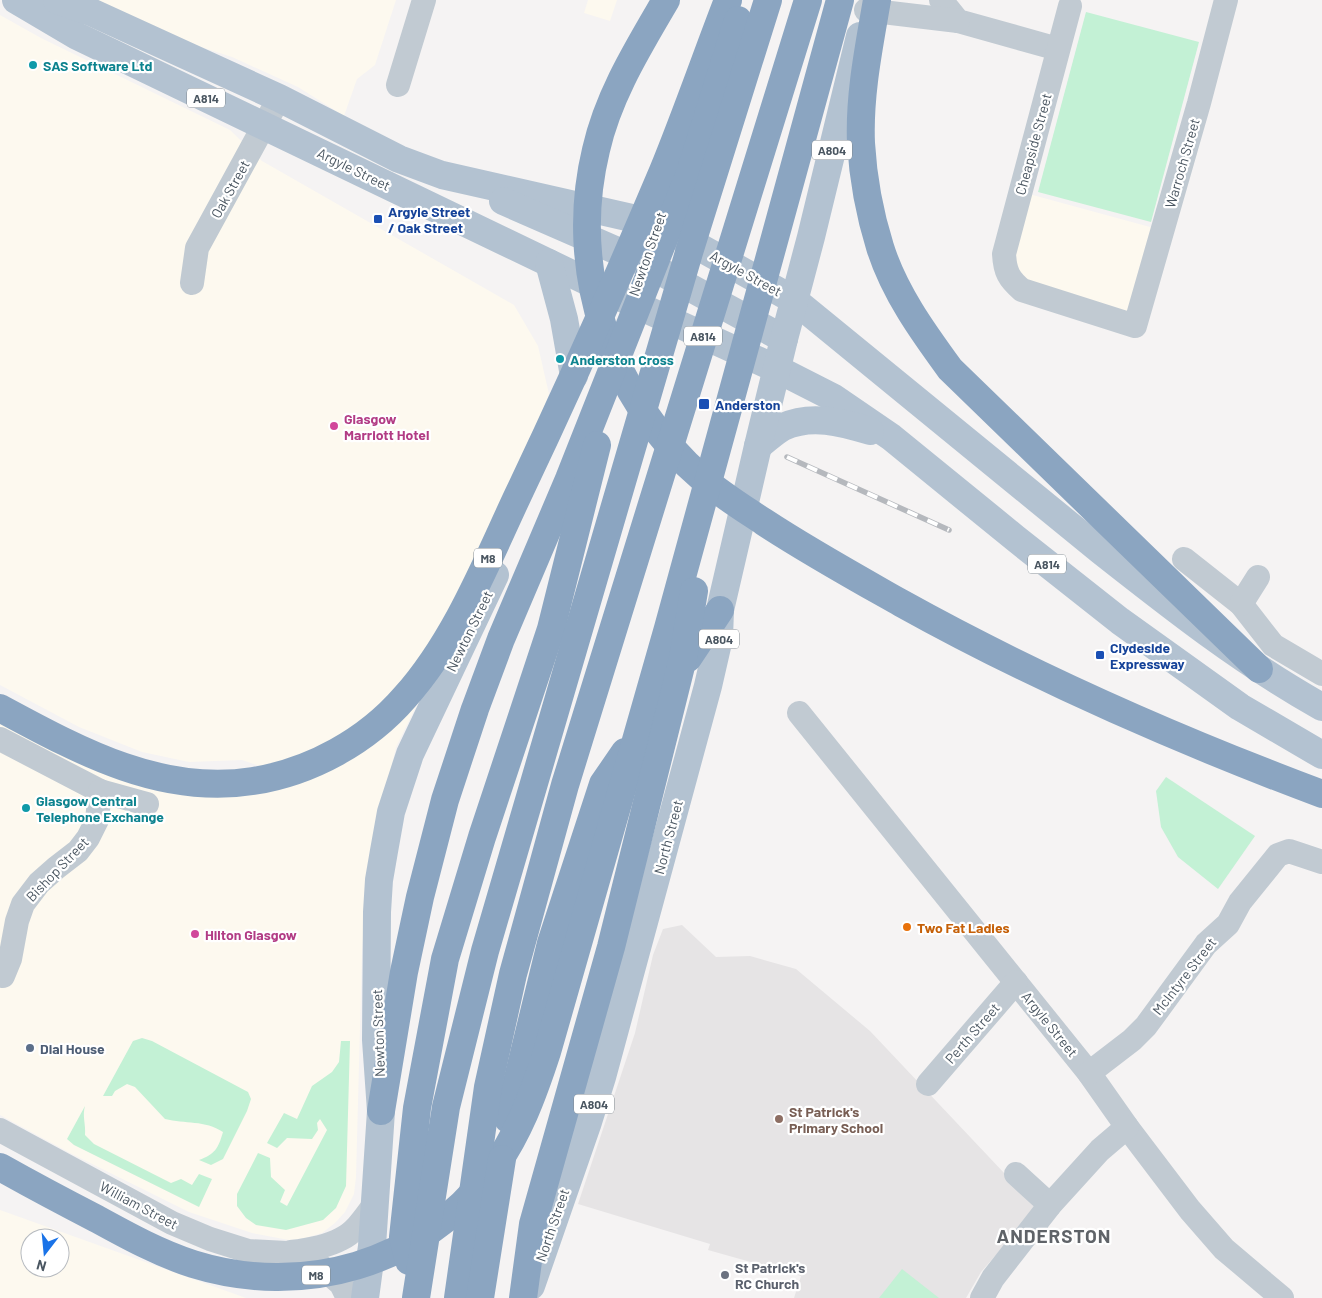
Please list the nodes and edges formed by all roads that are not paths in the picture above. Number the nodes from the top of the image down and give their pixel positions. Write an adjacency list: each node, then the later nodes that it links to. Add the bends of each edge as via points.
1 (16, 0): 19 (main road, Argyle Street / A814, via 77,36)
2 (57, 0): 18 (main road, Argyle Street / A814, via 91,12)
3 (424, 0): 17 (street)
4 (666, 0): 46 (highway, via 627,68 608,112 590,176 586,227 591,275 606,340 628,385 663,437 703,478 738,505 934,621 1169,733)
5 (727, 0): 21 (main road, Newton Street); 41 (highway, M8, via 664,169 540,449 461,613 424,674 389,713 356,740 307,766 276,776 225,784 168,779 134,771 98,758)
6 (745, 0): 54 (highway, via 690,173 569,478 501,639 445,800 404,972)
7 (768, 0): 62 (highway, via 690,250 485,951 446,1107)
8 (808, 0): 65 (highway, via 565,785 513,974 488,1086)
9 (822, 0): 51 (highway, M8)
10 (840, 0): 33 (highway)
11 (941, 0): 15 (street)
12 (1226, 0): 24 (street, Warroch Street, via 1135,326 1022,290)
13 (873, 2): 15 (street); 26 (main road, A804); 38 (highway, via 863,87 861,143 869,200 880,248 922,331 950,369)
14 (1070, 6): 16 (street, Cheapside Street)
15 (958, 21): 16 (street)
16 (1058, 49): 24 (street, Cheapside Street, via 1004,254 1005,268)
17 (398, 84)
18 (279, 98): 19 (street, Oak Street); 20 (main road, Argyle Street / A814, via 399,159)
19 (264, 126): 22 (main road, Argyle Street / A814); 25 (street, Oak Street, via 197,248)
20 (442, 175): 21 (main road, Argyle Street / A814); 23 (main road)
21 (658, 224): 23 (main road, Newton Street); 26 (main road, Argyle Street / A814)
22 (549, 263): 27 (main road, Argyle Street / A814); 30 (main road, via 564,319)
23 (645, 263): 27 (main road, Newton Street); 28 (main road)
24 (1012, 282)
25 (192, 283)
26 (794, 300): 28 (main road, A804); 38 (main road, A814, via 1101,552)
27 (630, 302): 29 (main road, Argyle Street / A814); 30 (main road, Newton Street); 62 (highway, via 551,629 445,959 416,1108 403,1237)
28 (784, 339): 29 (main road, A804)
29 (776, 369): 31 (main road, A814, via 834,398); 32 (main road, North Street / A804)
30 (574, 376): 54 (main road, Newton Street, via 562,413 492,582 410,754 391,812 376,912 376,1040)
31 (891, 437): 32 (main road, via 844,423 818,420 782,428); 44 (main road, A814, via 1120,621 1240,707)
32 (758, 446): 37 (main road, North Street / A804)
33 (713, 465): 51 (highway, M8); 67 (highway, via 682,658 611,947 533,1224)
34 (1184, 559): 36 (street)
35 (1258, 577): 36 (street)
36 (1241, 604): 39 (street, via 1273,645)
37 (720, 610): 66 (highway, via 603,784 551,943 508,1118); 68 (main road, North Street / A804, via 719,638 708,686 602,1077)
38 (1259, 669): 40 (main road, A814)
39 (1322, 674)
40 (1322, 707)
41 (0, 708)
42 (799, 713): 50 (street, Argyle Street, via 833,736)
43 (0, 739): 45 (street)
44 (1322, 755)
45 (100, 791): 47 (street); 49 (street, Bishop Street, via 97,820 88,838 78,851 39,883 23,904)
46 (1322, 794)
47 (147, 804)
48 (1322, 862): 52 (street, McIntyre Street, via 1290,852 1278,855 1240,902 1228,924 1206,944 1146,1026)
49 (3, 976)
50 (1016, 982): 52 (street, Argyle Street); 53 (street, Perth Street)
51 (547, 1052): 57 (highway, M8, via 521,1122 476,1190 414,1241 386,1255 341,1270 309,1276 258,1277 192,1263 144,1245)
52 (1089, 1072): 55 (street, Argyle Street)
53 (928, 1084)
54 (381, 1111): 59 (main road, Newton Street)
55 (1127, 1127): 60 (street, via 1100,1150); 70 (street, Argyle Street, via 1224,1250)
56 (0, 1130): 61 (street, William Street, via 172,1223 248,1251)
57 (0, 1168)
58 (1016, 1174): 60 (street)
59 (374, 1205): 61 (street, William Street, via 342,1239); 64 (main road, Newton Street)
60 (1050, 1205): 69 (street, via 993,1278)
61 (287, 1253): 63 (street, William Street, via 315,1261 341,1284)
62 (416, 1296)
63 (348, 1298)
64 (365, 1298)
65 (458, 1298)
66 (480, 1298)
67 (523, 1298)
68 (527, 1298)
69 (982, 1298)
70 (1282, 1298)

